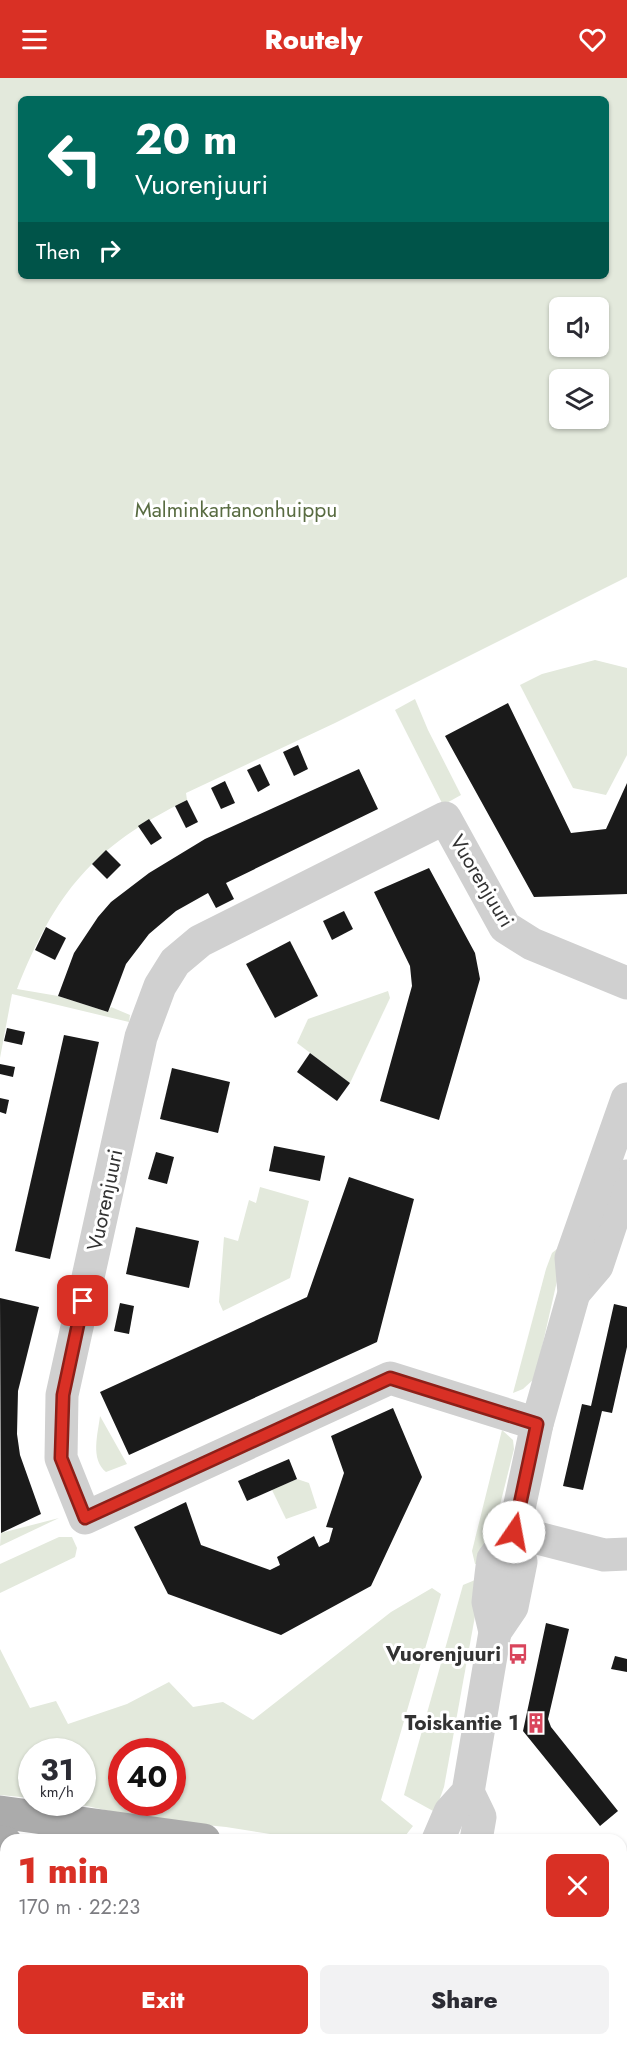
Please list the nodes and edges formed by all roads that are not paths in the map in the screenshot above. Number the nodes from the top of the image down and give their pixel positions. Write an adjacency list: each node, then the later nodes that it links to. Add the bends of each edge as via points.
1 (627, 982): 5 (street, Vuorenjuuri, via 532,944 505,927 445,818 200,940 175,962 160,986 141,1036 63,1395 61,1458 85,1518 390,1378)
2 (627, 1099): 4 (street, via 571,1258)
3 (627, 1176): 4 (street, via 597,1266)
4 (574, 1293): 5 (street)
5 (537, 1424): 6 (street)
6 (514, 1532): 7 (street, via 604,1554); 8 (street, via 521,1562 512,1607 495,1632)
7 (627, 1554)
8 (468, 1792): 11 (street, via 450,1812); 12 (street, via 480,1817)
9 (0, 1812): 10 (main road)
10 (160, 1834)
11 (441, 1834)
12 (477, 1834)

